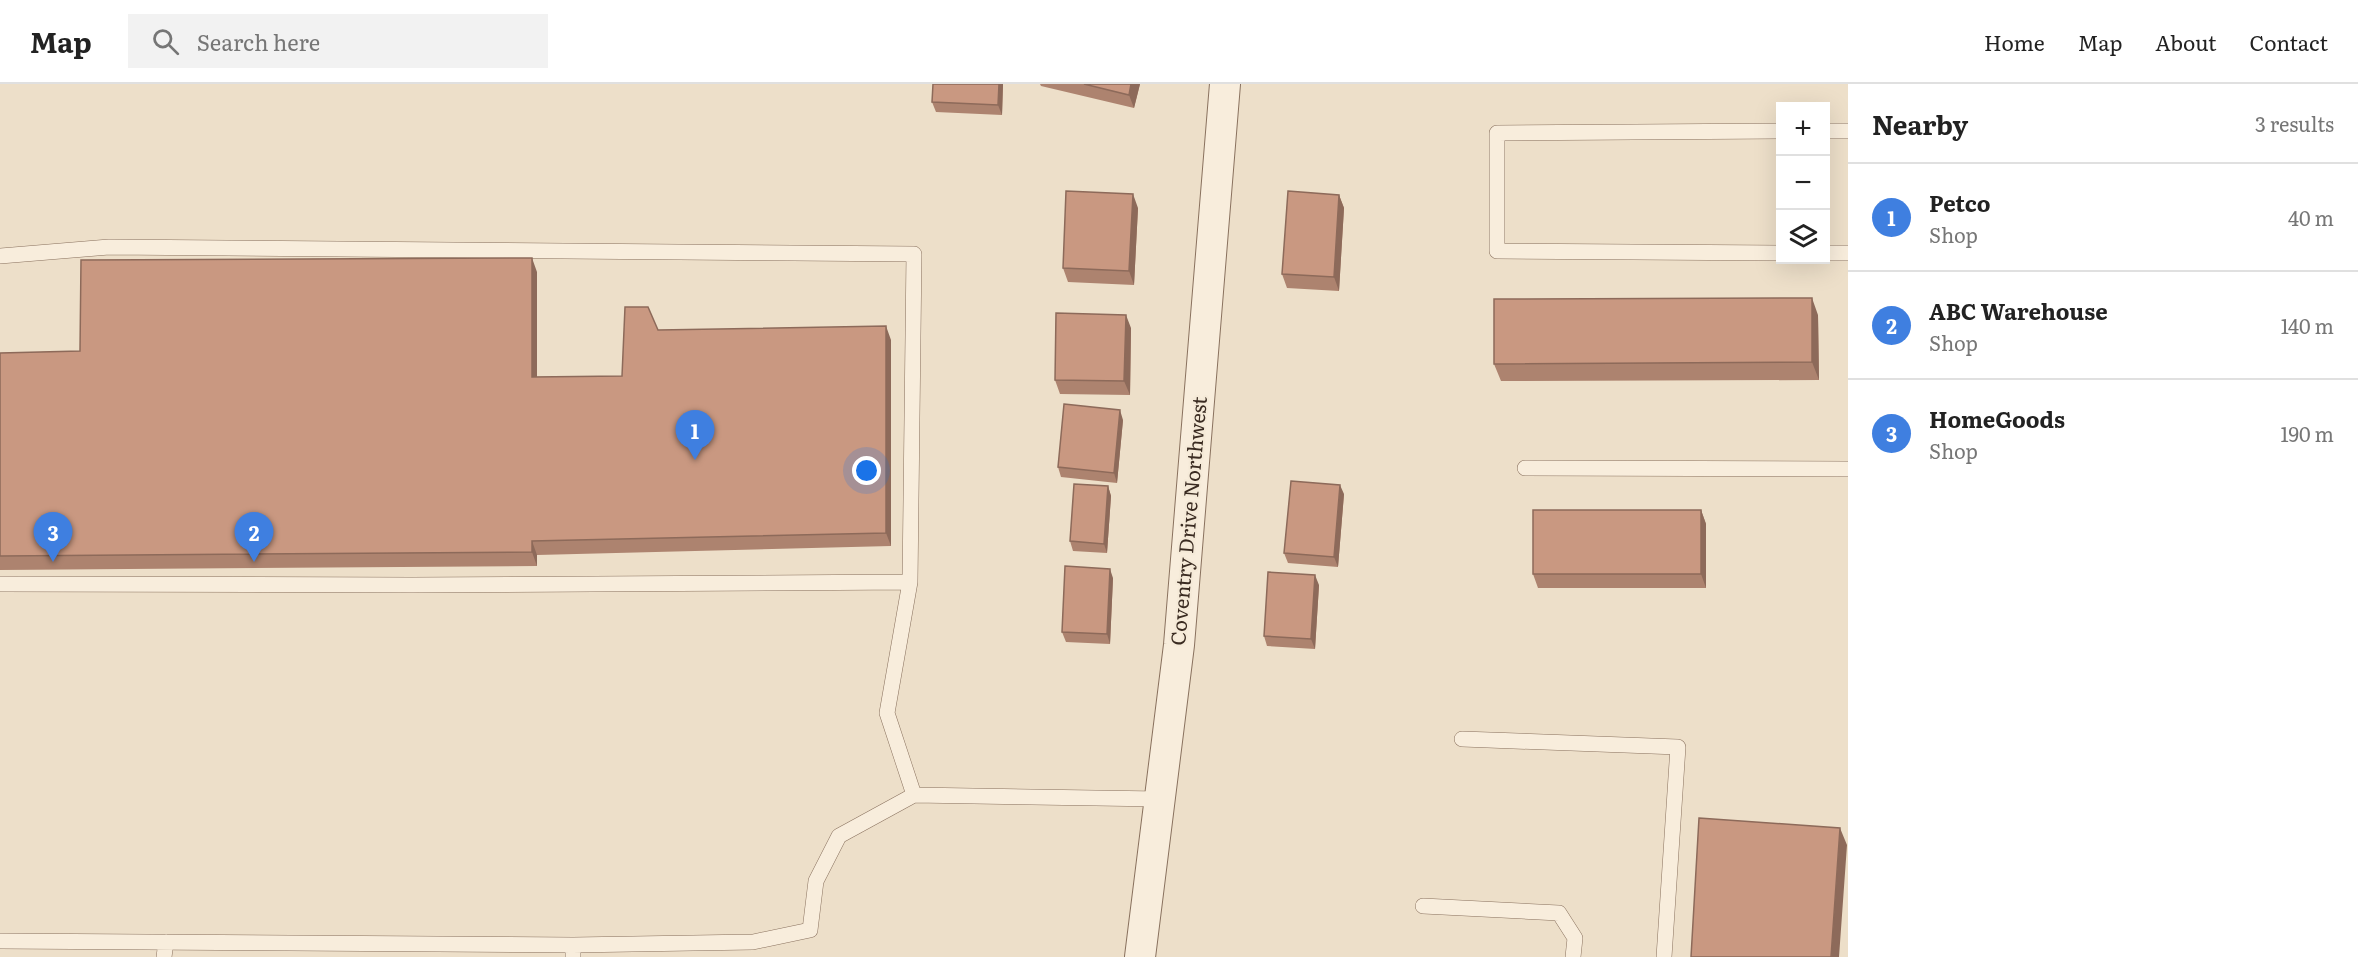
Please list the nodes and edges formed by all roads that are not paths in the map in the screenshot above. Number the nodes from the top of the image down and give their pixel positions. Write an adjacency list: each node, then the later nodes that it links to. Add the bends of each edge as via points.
1 (1226, 84): 15 (street, Coventry Drive Northwest, via 1179,645)
2 (1776, 131): 5 (lane, via 1497,133 1497,251)
3 (1830, 131): 4 (lane)
4 (1848, 131)
5 (1776, 253)
6 (1830, 253): 7 (lane)
7 (1848, 253)
8 (0, 256): 11 (lane, via 109,247 914,254)
9 (1525, 468): 10 (lane)
10 (1848, 468)
11 (910, 582): 12 (lane); 14 (lane, via 887,712)
12 (0, 584)
13 (1462, 739): 24 (lane, via 1678,747)
14 (914, 795): 15 (lane); 21 (lane, via 839,836 816,881 810,930 753,942)
15 (1159, 799): 22 (street, Coventry Drive Northwest)
16 (1423, 906): 23 (lane, via 1559,913 1575,938)
17 (0, 941): 18 (lane)
18 (165, 949): 19 (lane)
19 (250, 950): 20 (lane)
20 (346, 950): 21 (lane)
21 (573, 951)
22 (1140, 957)
23 (1573, 957)
24 (1664, 957)

